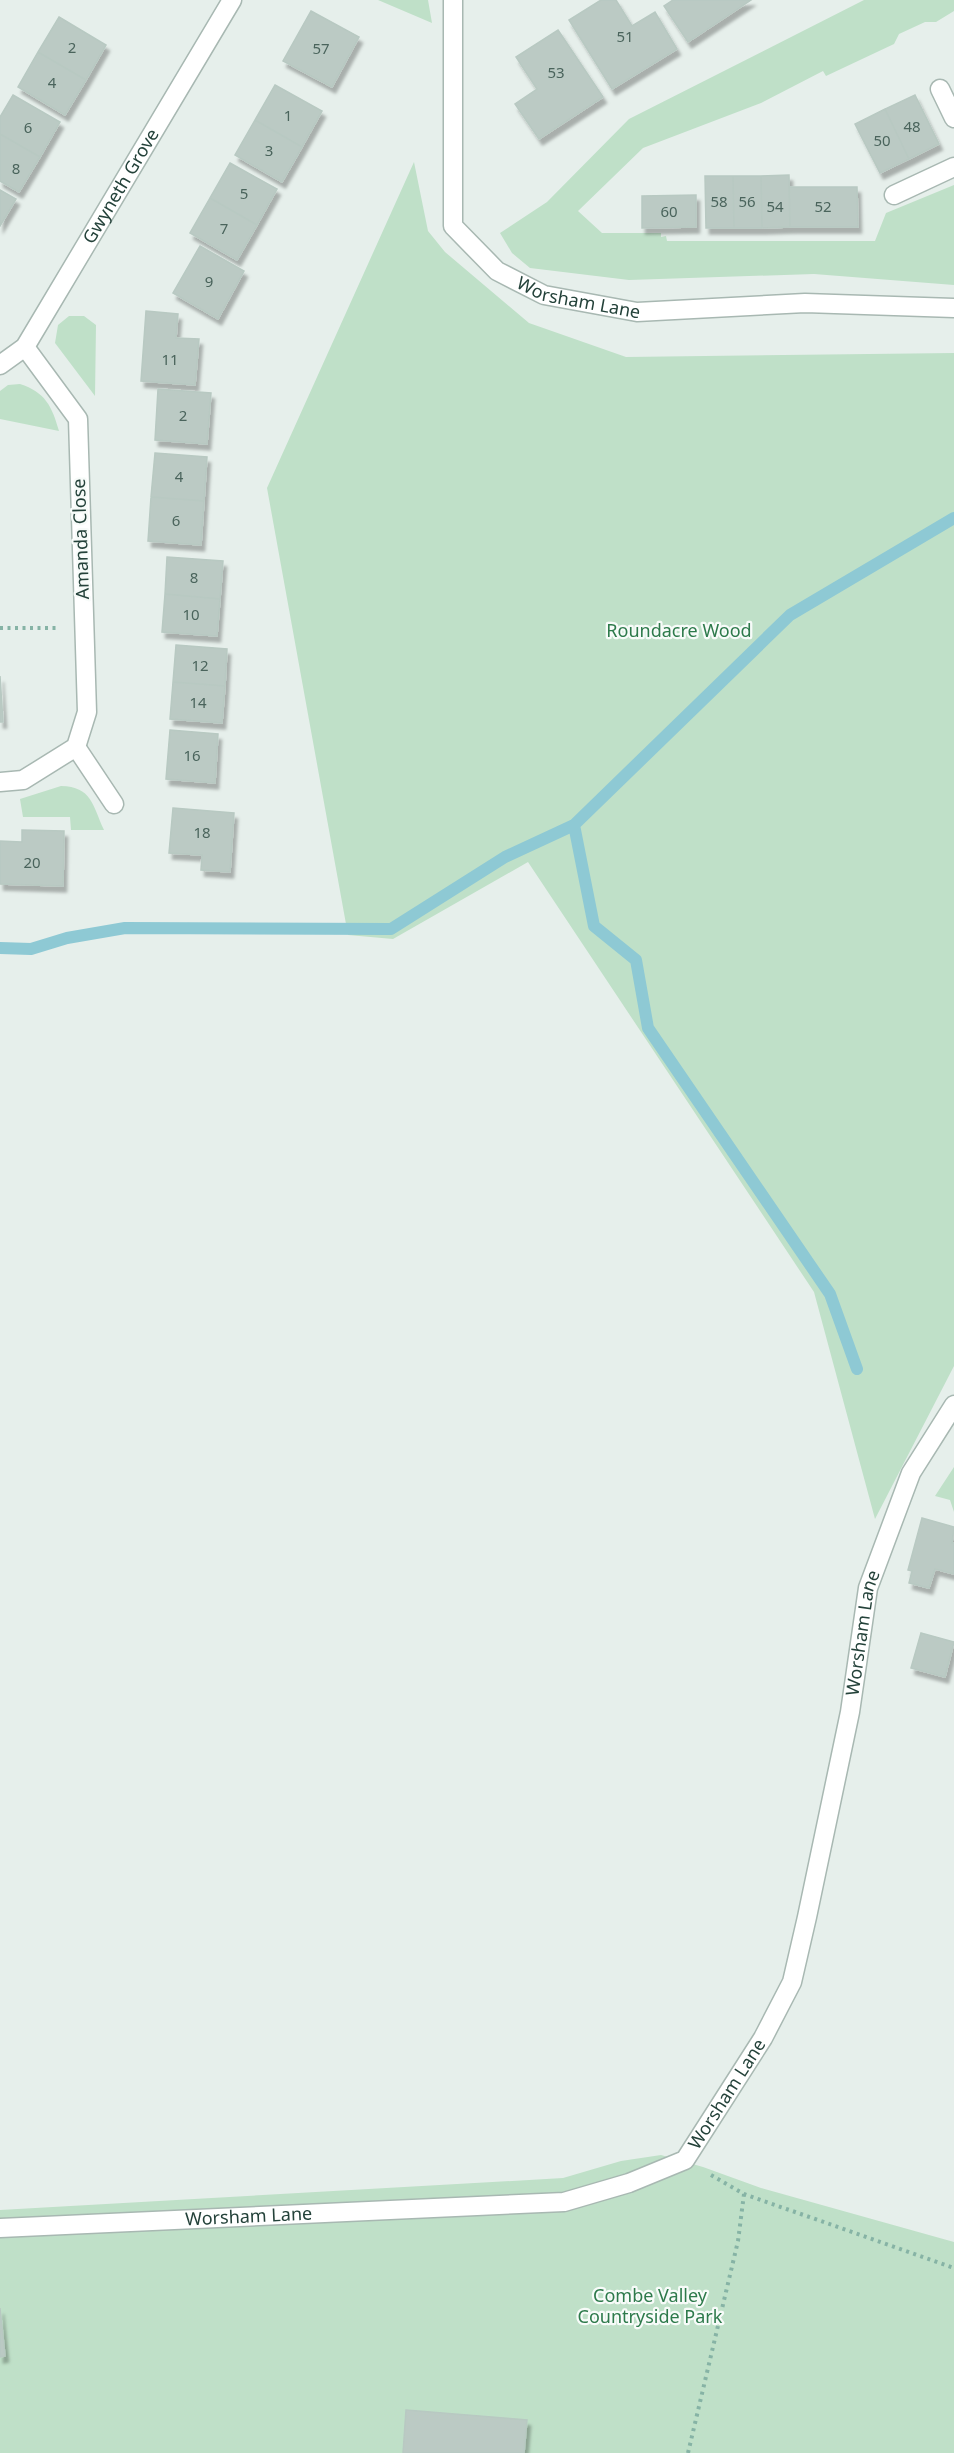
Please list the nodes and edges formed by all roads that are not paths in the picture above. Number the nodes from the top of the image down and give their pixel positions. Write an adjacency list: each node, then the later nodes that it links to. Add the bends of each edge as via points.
1 (232, 0): 8 (street, Gwyneth Grove)
2 (453, 0): 7 (street, Worsham Lane, via 453,226 497,271 544,295 636,312 805,303)
3 (939, 89): 4 (street)
4 (954, 118)
5 (954, 167): 6 (street)
6 (894, 195)
7 (954, 308)
8 (25, 347): 9 (street, Gwyneth Grove); 10 (street, Amanda Close, via 78,419 87,712)
9 (0, 365)
10 (76, 747): 11 (street, via 23,780); 12 (street)
11 (0, 782)
12 (114, 804)
13 (954, 1405): 14 (street, Worsham Lane, via 911,1473 868,1588 850,1712 792,1982 763,2038 684,2160 629,2183 564,2202)
14 (0, 2228)

